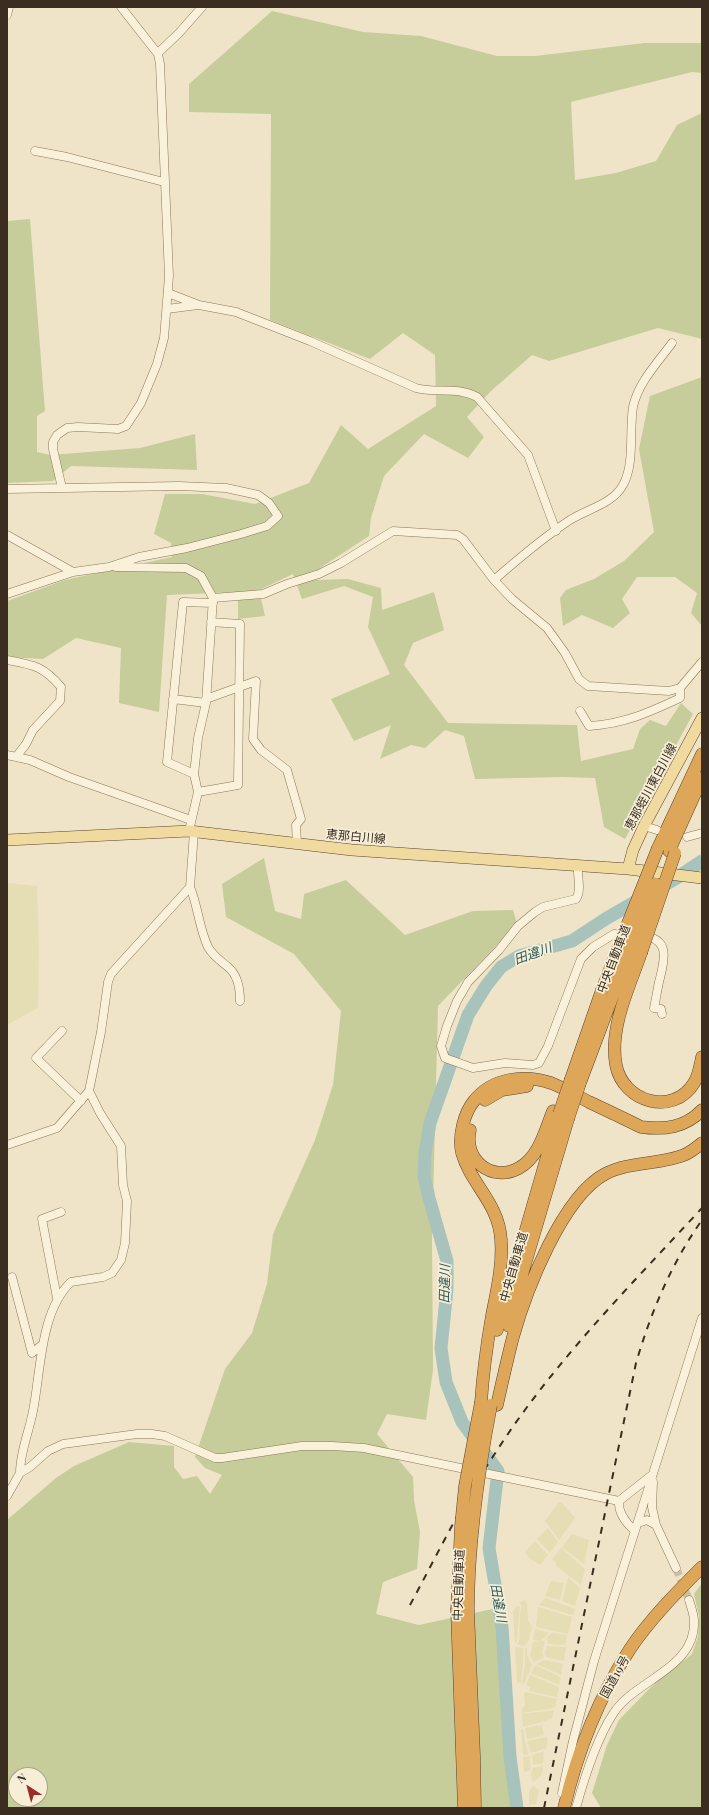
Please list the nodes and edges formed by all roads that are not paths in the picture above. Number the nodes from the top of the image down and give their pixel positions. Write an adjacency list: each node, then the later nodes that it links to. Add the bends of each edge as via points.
1 (9, 7): 4 (street)
2 (121, 7): 5 (street)
3 (202, 7): 5 (street)
4 (7, 15)
5 (158, 53): 7 (street)
6 (34, 151): 7 (street)
7 (164, 182): 8 (street, via 167,206)
8 (168, 293): 9 (street); 10 (street)
9 (199, 305): 10 (street); 14 (street, via 236,312 416,388 426,391 470,392 528,456)
10 (167, 309): 12 (street, via 164,338 156,364 141,403 126,426 118,429 67,428 57,435 53,449)
11 (672, 343): 14 (street, via 636,398 628,471 623,485 610,499)
12 (62, 488): 13 (street); 16 (street, via 226,488 258,495 269,503 278,516 267,526 241,534)
13 (7, 489)
14 (556, 531): 18 (street)
15 (7, 536): 17 (street)
16 (109, 567): 17 (street); 20 (street, via 186,568 201,576)
17 (73, 572): 19 (street)
18 (494, 580): 20 (street, via 457,535 397,530 319,574 263,594); 25 (street, via 512,600 547,628 583,683 588,686 669,691)
19 (7, 594)
20 (213, 601): 21 (street); 26 (street, via 183,602)
21 (211, 622): 24 (street, via 240,624); 27 (street)
22 (7, 660): 32 (street, via 43,669 61,687 60,701 33,730)
23 (702, 662): 25 (street)
24 (239, 686): 27 (street); 35 (street, via 238,785); 43 (street, via 256,681 253,739 261,750 287,770 301,819 296,825)
25 (680, 688): 28 (street, via 680,698 646,714 619,722 589,726)
26 (173, 699): 27 (street); 33 (street, via 167,762)
27 (206, 701): 33 (street)
28 (580, 711)
29 (702, 718): 37 (main road, 恵那蛭川東白川線)
30 (702, 754): 44 (highway, 中央自動車道)
31 (7, 755): 32 (street)
32 (16, 757): 36 (street)
33 (194, 774): 35 (street)
34 (702, 778): 44 (highway)
35 (198, 792): 36 (street)
36 (191, 820): 39 (street)
37 (644, 826): 38 (street); 46 (main road, 恵那蛭川東白川線)
38 (657, 830)
39 (191, 832): 42 (main road, 恵那白川線); 43 (main road, 恵那白川線); 48 (street)
40 (702, 833): 41 (street)
41 (687, 837)
42 (7, 840)
43 (297, 844): 45 (main road, 恵那白川線)
44 (667, 851): 49 (highway, 中央自動車道, bridge); 49 (highway, bridge)
45 (578, 866): 46 (main road, 恵那白川線); 51 (street, via 576,899 543,907 535,912 518,926 468,982 457,1001 441,1046 445,1058 473,1068 505,1063 539,1063 581,959 593,947 614,934 652,937 658,940 664,956 654,1008 662,1009)
46 (628, 869): 47 (main road, 恵那白川線)
47 (702, 878)
48 (190, 887): 50 (street, via 209,948 214,956 233,972 239,986); 55 (street, via 111,974)
49 (630, 950): 53 (highway, via 615,1054 620,1078 641,1099 653,1102 670,1101 691,1086 700,1069); 54 (highway, 中央自動車道); 54 (highway, 中央自動車道, via 602,990)
50 (240, 1001)
51 (662, 1014)
52 (62, 1031): 56 (street, via 36,1058)
53 (702, 1057)
54 (572, 1080): 58 (highway, 中央自動車道, bridge)
55 (89, 1091): 56 (street); 64 (street, via 121,1146 123,1186 127,1201 124,1243 120,1260 112,1273 104,1278 70,1282)
56 (81, 1101): 61 (street, via 57,1128)
57 (702, 1110): 67 (highway, via 691,1120 670,1128 641,1127 551,1083 530,1079 494,1084 480,1093 469,1107 462,1129 462,1151 471,1174 492,1206 501,1239 502,1264 483,1366)
58 (560, 1115): 59 (highway, via 536,1151 519,1168 500,1173 490,1172 473,1157 469,1134 482,1102 488,1096 502,1090 523,1086 546,1090 636,1132 652,1136 678,1134); 67 (highway, 中央自動車道, via 500,1320)
59 (702, 1121)
60 (702, 1143): 67 (highway, via 683,1155 612,1171 594,1181 576,1200 556,1232 529,1291)
61 (7, 1144)
62 (61, 1212): 64 (street, via 42,1219)
63 (12, 1277): 66 (street, via 32,1353)
64 (57, 1298): 66 (street)
65 (702, 1318): 69 (street)
66 (43, 1344): 68 (street, via 34,1406 20,1461)
67 (490, 1404): 78 (highway, 中央自動車道, bridge); 78 (highway, 中央自動車道, bridge, via 465,1486 461,1526)
68 (20, 1473): 70 (street); 71 (street, via 48,1451 63,1444 144,1434 165,1436 215,1458 302,1446 346,1446)
69 (652, 1475): 71 (street); 72 (street, via 652,1507); 73 (street)
70 (7, 1496)
71 (619, 1501): 73 (street, via 619,1508 627,1524)
72 (656, 1525): 73 (street, via 647,1520); 75 (street)
73 (636, 1527): 81 (street, via 590,1675)
74 (702, 1567): 82 (highway, 国道19号, via 639,1637 624,1661 601,1703 587,1736 574,1770)
75 (676, 1568)
76 (702, 1572): 83 (highway, 国道19号, via 666,1611 625,1672 606,1708 583,1766)
77 (689, 1600): 84 (street, via 694,1621 691,1642 682,1656 631,1695 613,1713 595,1750)
78 (462, 1611): 79 (highway, 中央自動車道); 80 (highway, 中央自動車道, via 474,1756)
79 (464, 1808)
80 (474, 1808)
81 (559, 1808)
82 (564, 1808)
83 (572, 1808)
84 (576, 1808)

